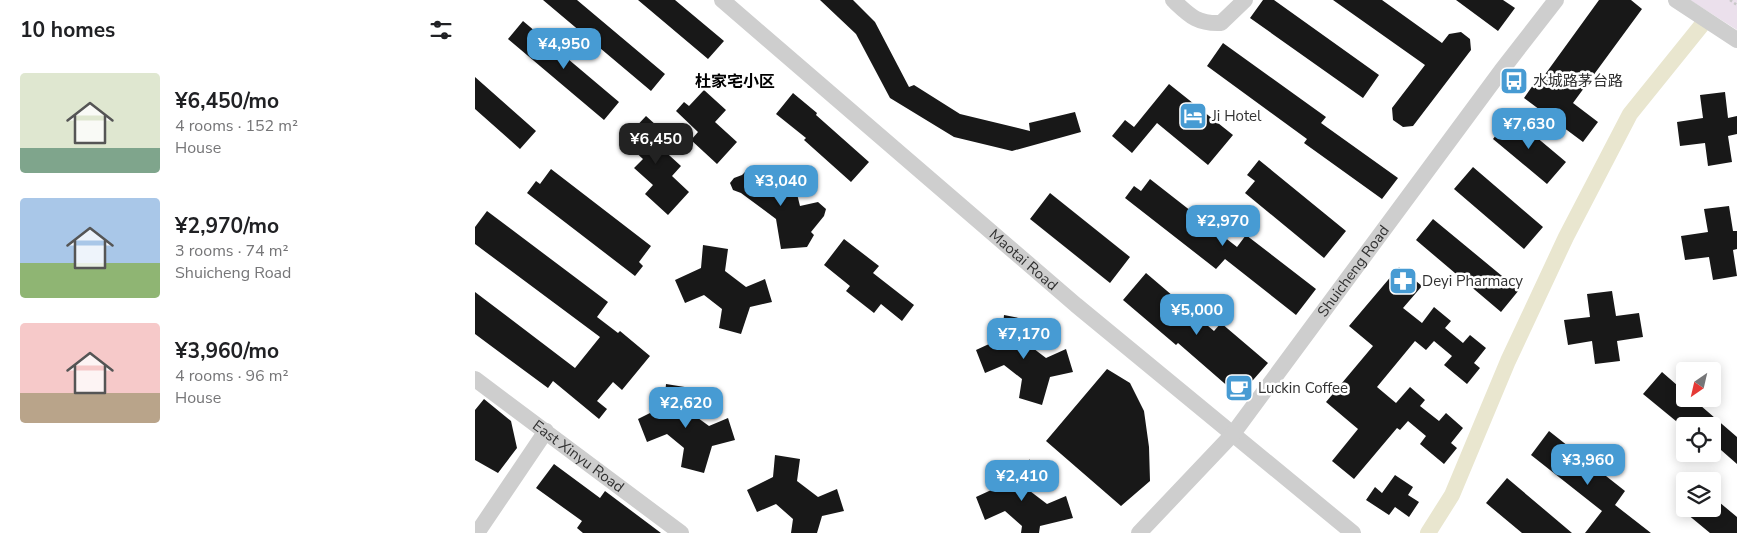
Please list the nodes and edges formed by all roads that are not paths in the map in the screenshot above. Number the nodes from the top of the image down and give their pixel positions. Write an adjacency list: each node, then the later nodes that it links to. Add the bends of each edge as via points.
1 (722, 0): 9 (street, Maotai Road, via 1076,306)
2 (1173, 0): 3 (street, via 1189,15 1206,24 1221,23)
3 (1245, 0)
4 (1556, 0): 9 (street, Shuicheng Road)
5 (1677, 0): 6 (street)
6 (1737, 40)
7 (475, 379): 8 (street, East Xinyu Road)
8 (546, 431): 10 (street); 11 (street, East Xinyu Road)
9 (1233, 435): 12 (street, Shuicheng Road); 13 (street, Maotai Road)
10 (477, 533)
11 (681, 533)
12 (1139, 533)
13 (1353, 533)

